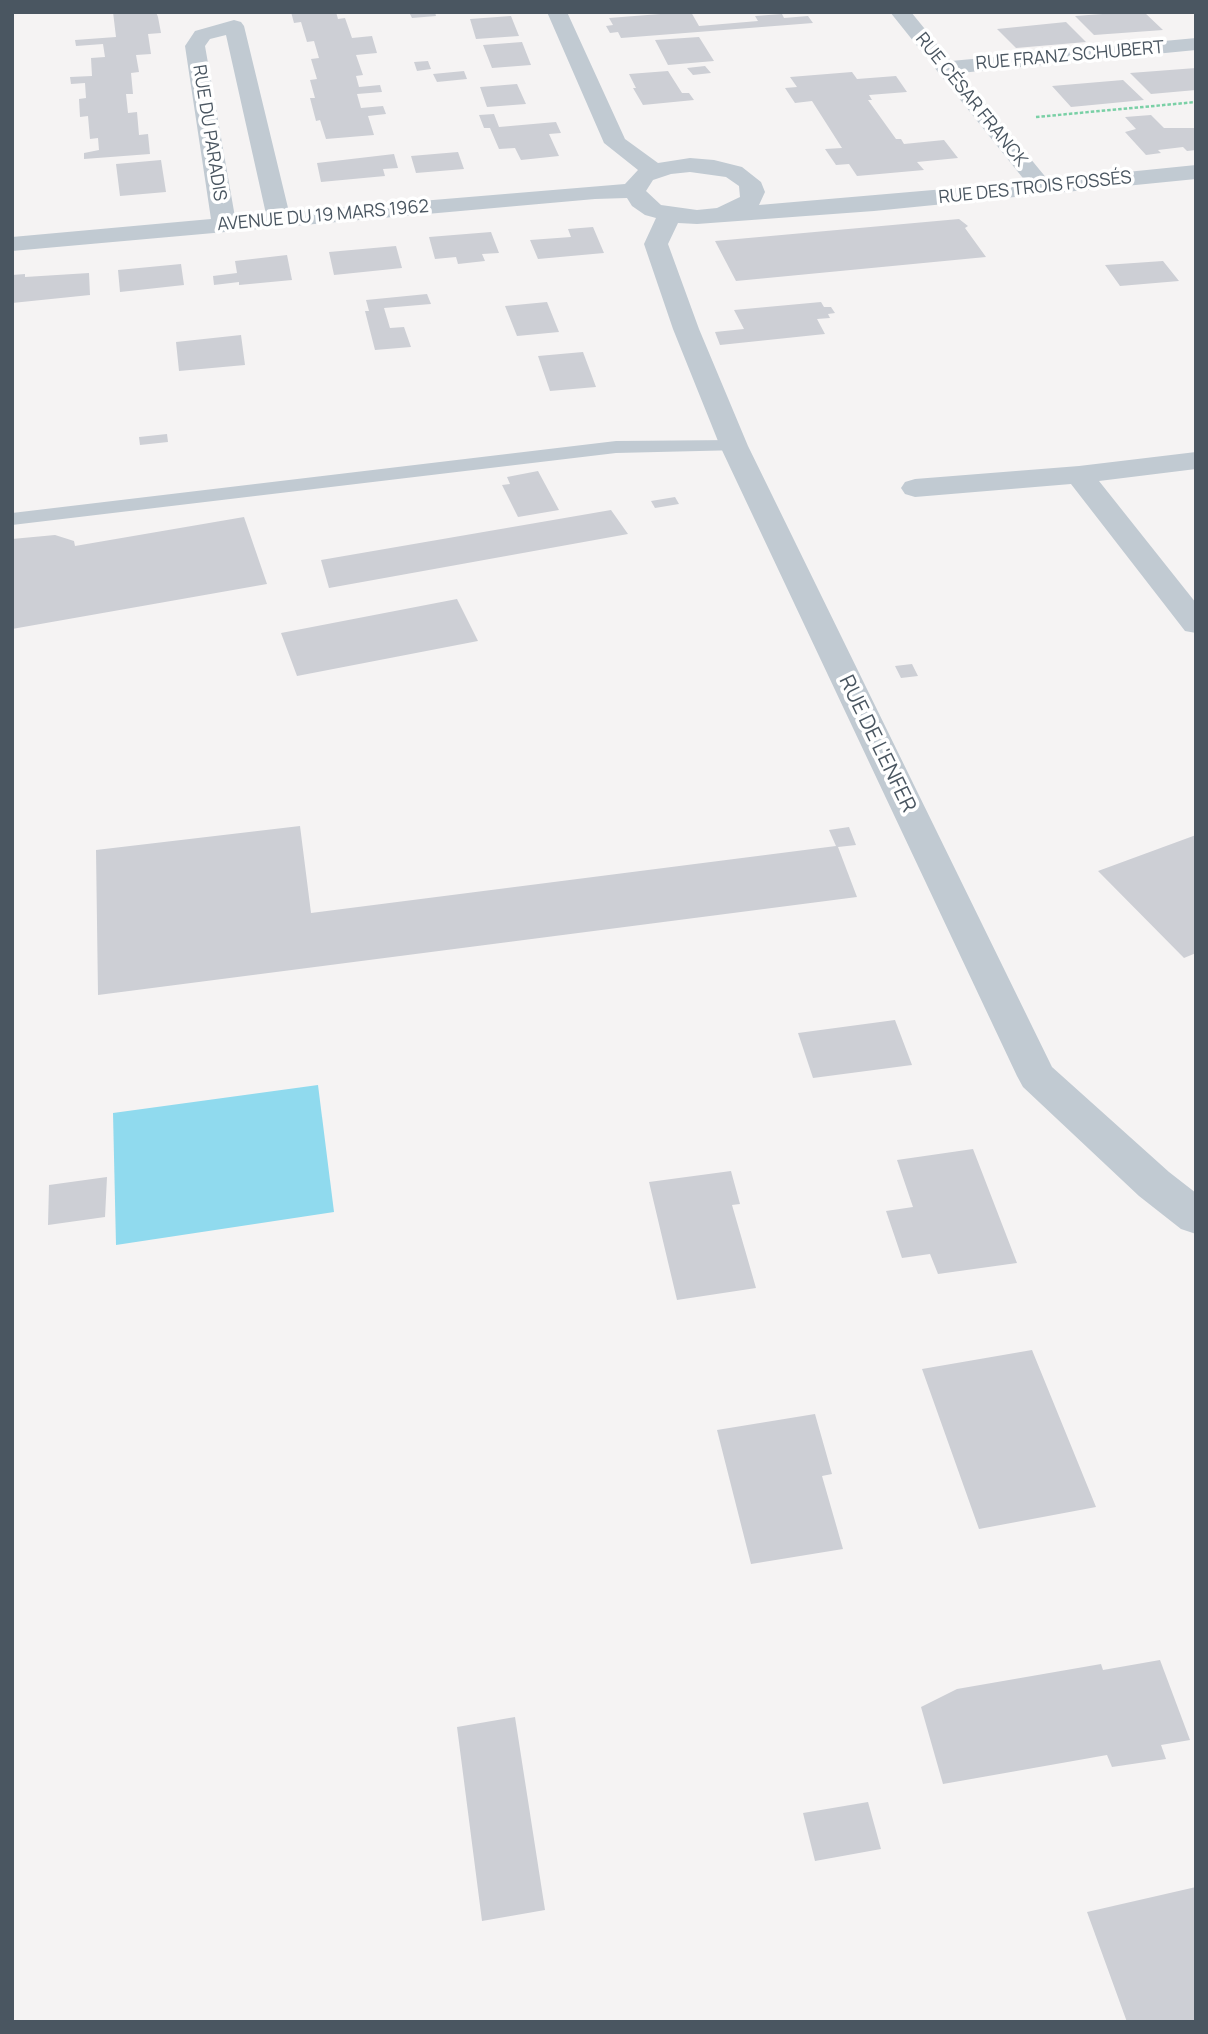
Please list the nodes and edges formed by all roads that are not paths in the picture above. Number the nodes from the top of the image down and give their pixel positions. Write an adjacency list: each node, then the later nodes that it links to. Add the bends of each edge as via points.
1 (557, 12): 6 (street, via 615,144)
2 (900, 12): 5 (street, RUE CÉSAR FRANCK)
3 (233, 19): 14 (street, RUE DU PARADIS); 15 (street, RUE DU PARADIS, via 202,35 195,46)
4 (1196, 44): 5 (street, RUE FRANZ SCHUBERT)
5 (944, 68): 9 (street, RUE CÉSAR FRANCK)
6 (654, 171): 8 (street, RUE DES TROIS FOSSÉS, via 690,165 714,167); 10 (street, via 636,184)
7 (1196, 172): 9 (street, RUE DES TROIS FOSSÉS)
8 (749, 182): 11 (street, RUE DES TROIS FOSSÉS, via 809,199); 13 (street, via 751,200)
9 (1042, 187): 11 (street, RUE DES TROIS FOSSÉS)
10 (634, 191): 12 (street, via 653,210); 14 (street, AVENUE DU 19 MARS 1962)
11 (874, 204): 13 (street, RUE DES TROIS FOSSÉS)
12 (672, 215): 13 (street, RUE DES TROIS FOSSÉS); 17 (street, RUE DE L'ENFER, via 656,244)
13 (720, 215)
14 (279, 219): 15 (street, AVENUE DU 19 MARS 1962)
15 (224, 224): 16 (street, AVENUE DU 19 MARS 1962)
16 (12, 244)
17 (734, 446): 21 (lane, via 616,447); 23 (street, RUE DE L'ENFER, via 1037,1076)
18 (1196, 460): 19 (street)
19 (1079, 475): 20 (street); 22 (street)
20 (915, 488)
21 (12, 519)
22 (1196, 624)
23 (1196, 1217)

